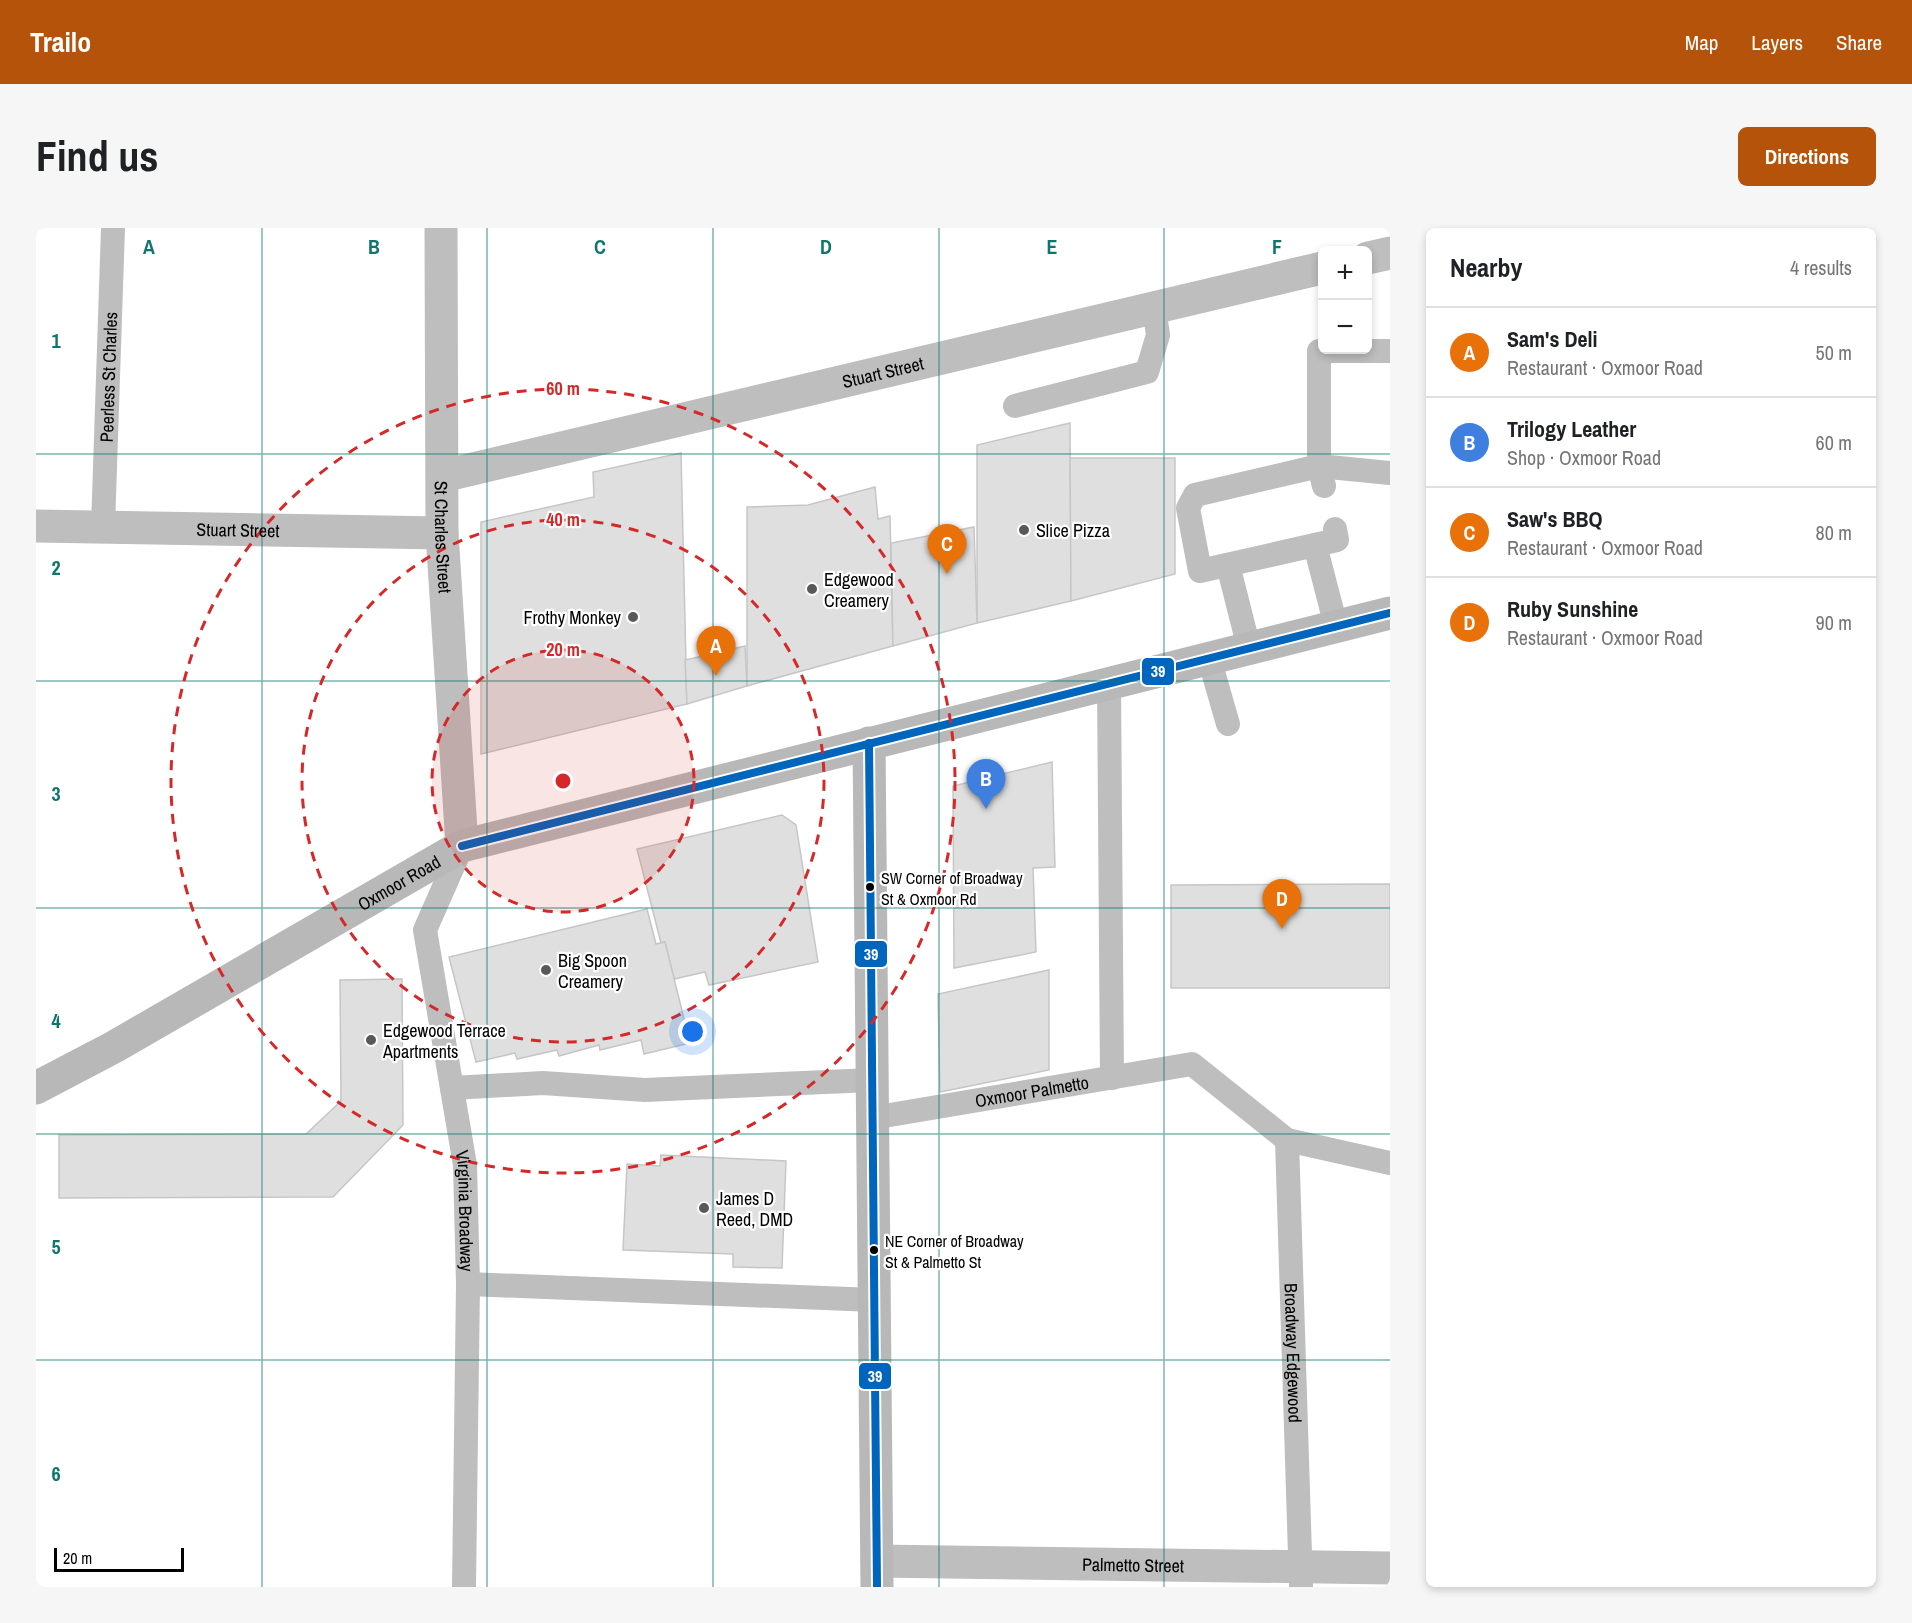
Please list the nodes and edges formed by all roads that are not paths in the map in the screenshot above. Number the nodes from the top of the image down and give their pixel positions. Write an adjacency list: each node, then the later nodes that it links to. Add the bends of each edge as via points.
1 (113, 228): 13 (lane, Peerless St Charles)
2 (441, 228): 10 (street, St Charles Street)
3 (1390, 253): 4 (street)
4 (1372, 257)
5 (1318, 269): 6 (street, Stuart Street)
6 (1154, 307): 8 (lane, via 1158,335 1147,372); 10 (street, Stuart Street)
7 (1390, 351): 11 (lane, via 1319,351)
8 (1015, 406)
9 (1390, 473): 11 (lane)
10 (443, 476): 15 (street, St Charles Street)
11 (1322, 476): 17 (lane, via 1237,495 1195,495 1188,508 1200,571)
12 (36, 526): 13 (street, Stuart Street)
13 (103, 527): 15 (street, Stuart Street)
14 (1335, 529): 16 (lane, via 1337,540)
15 (442, 533): 25 (street, St Charles Street)
16 (1315, 545): 17 (lane, via 1252,554); 19 (lane)
17 (1228, 565): 20 (lane)
18 (1390, 613): 19 (main road, Oxmoor Road)
19 (1336, 626): 20 (main road, Oxmoor Road)
20 (1249, 648): 21 (main road, Oxmoor Road)
21 (1209, 657): 22 (main road, Oxmoor Road); 23 (lane)
22 (1109, 683): 24 (main road, Oxmoor Road); 26 (lane)
23 (1228, 724)
24 (869, 743): 25 (main road, Oxmoor Road); 27 (main road)
25 (462, 846): 28 (main road, Oxmoor Road); 29 (lane, Virginia Broadway, via 425,930)
26 (1112, 1078): 30 (lane, Oxmoor Palmetto); 31 (lane, Oxmoor Palmetto, via 1192,1064)
27 (872, 1080): 29 (lane, via 645,1090 543,1083); 30 (main road)
28 (36, 1088)
29 (452, 1088): 33 (lane, Virginia Broadway, via 465,1165)
30 (872, 1118): 34 (main road)
31 (1287, 1140): 32 (lane); 37 (lane, Broadway Edgewood)
32 (1390, 1163)
33 (468, 1284): 34 (lane); 38 (lane, Virginia Broadway)
34 (874, 1300): 36 (main road)
35 (1390, 1568): 37 (street, Palmetto Street)
36 (877, 1574): 37 (street, Palmetto Street)
37 (1301, 1577)
38 (464, 1587)

